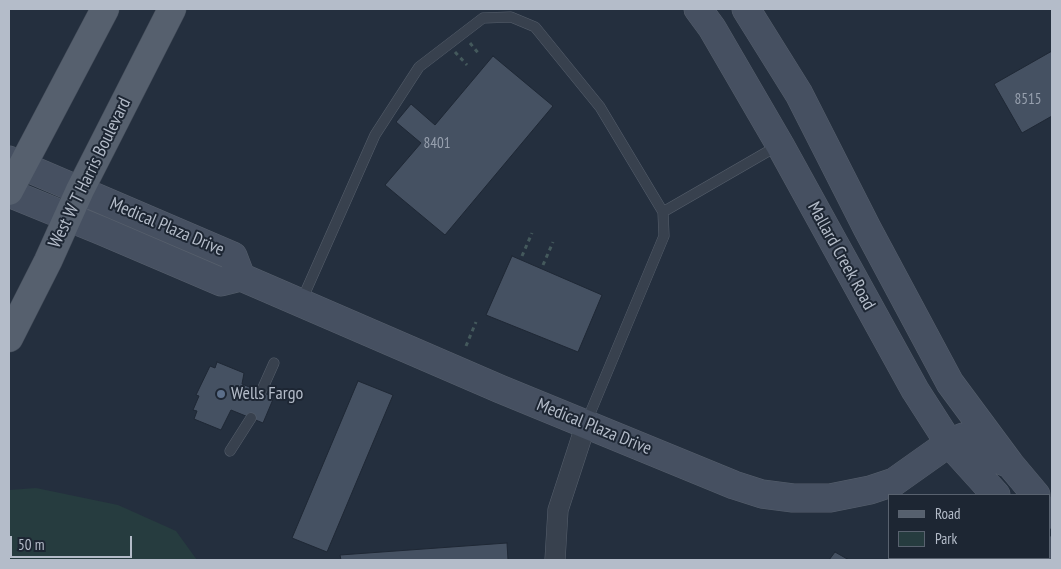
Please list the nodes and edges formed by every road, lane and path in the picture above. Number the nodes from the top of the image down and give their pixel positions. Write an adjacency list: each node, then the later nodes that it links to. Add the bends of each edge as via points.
1 (104, 9): 6 (main road)
2 (172, 9): 7 (main road, West W T Harris Boulevard)
3 (698, 9): 5 (street, Mallard Creek Road)
4 (746, 9): 26 (street, Mallard Creek Road, via 800,94 950,383)
5 (780, 145): 9 (lane); 24 (street, Mallard Creek Road, via 915,390)
6 (16, 163): 7 (street, Medical Plaza Drive); 8 (main road)
7 (80, 190): 10 (main road, West W T Harris Boulevard); 15 (street, Medical Plaza Drive, via 233,256)
8 (9, 192): 10 (street, Medical Plaza Drive)
9 (663, 212): 16 (lane, via 600,107 535,26 511,17 483,18 419,67 376,134); 23 (lane, via 664,236)
10 (68, 218): 15 (street, Medical Plaza Drive, via 221,282); 18 (main road, West W T Harris Boulevard)
11 (532, 233): 13 (path)
12 (553, 242): 14 (path)
13 (522, 256)
14 (543, 265)
15 (241, 277): 16 (street, Medical Plaza Drive)
16 (301, 303): 23 (street, Medical Plaza Drive)
17 (476, 322): 19 (path)
18 (9, 338)
19 (466, 346)
20 (274, 363): 21 (lane)
21 (262, 392)
22 (251, 418): 25 (lane)
23 (586, 424): 24 (street, Medical Plaza Drive, via 734,485 762,494 793,498 830,498 876,489 894,482); 29 (street, via 558,510)
24 (949, 443): 26 (street, via 962,437 973,442 980,452); 27 (street, Mallard Creek Road)
25 (230, 451)
26 (1010, 464): 28 (street, Mallard Creek Road)
27 (995, 494)
28 (1035, 494)
29 (555, 560)

